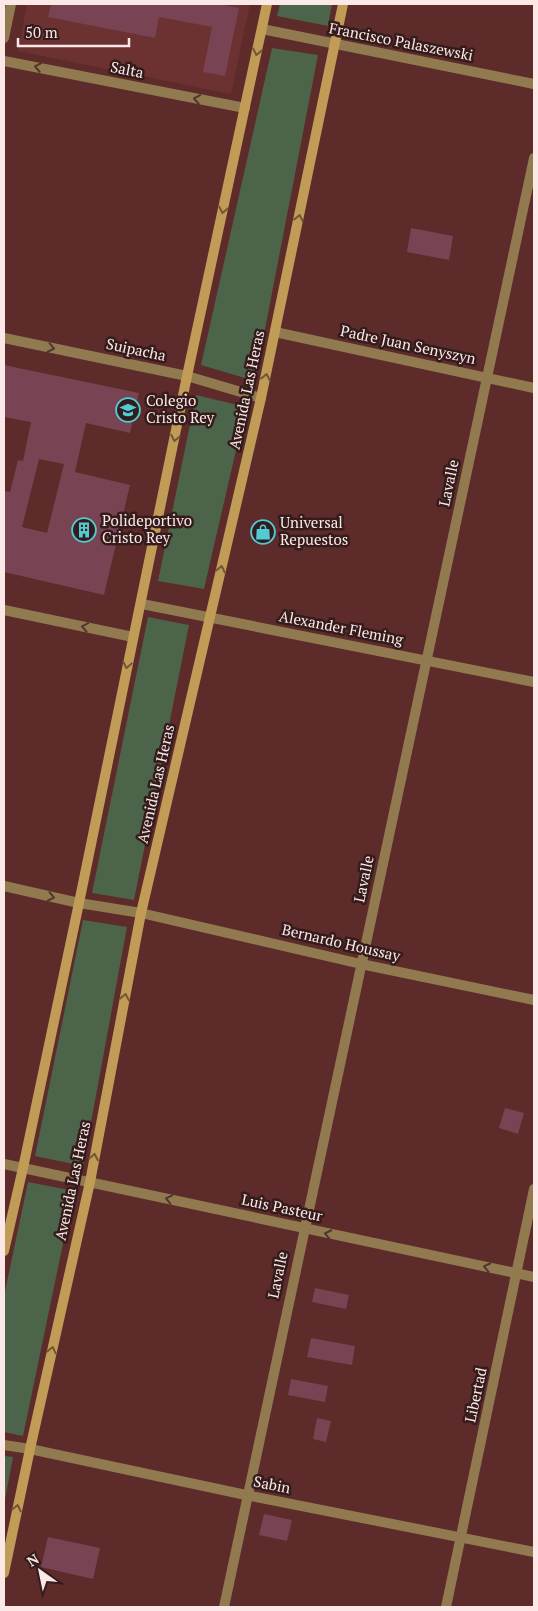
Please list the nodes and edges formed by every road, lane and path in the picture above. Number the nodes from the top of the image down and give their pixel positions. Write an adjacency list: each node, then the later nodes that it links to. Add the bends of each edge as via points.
1 (11, 4): 5 (street)
2 (267, 4): 4 (main road)
3 (343, 4): 6 (main road, Avenida Las Heras)
4 (262, 29): 6 (street, Francisco Palaszewski); 9 (main road, one-way to 9)
5 (4, 38)
6 (334, 45): 8 (street, Francisco Palaszewski); 11 (main road, Avenida Las Heras, one-way to 6)
7 (4, 60): 9 (street, Salta, one-way to 7)
8 (534, 84)
9 (245, 108): 13 (main road, one-way to 13)
10 (534, 158): 14 (street, Lavalle)
11 (275, 332): 14 (street, Padre Juan Senyszyn); 16 (main road, Avenida Las Heras, one-way to 11)
12 (4, 338): 13 (street, Suipacha, one-way to 13)
13 (188, 376): 16 (street, Suipacha); 17 (main road, one-way to 17)
14 (487, 377): 15 (street, Padre Juan Senyszyn); 21 (street, Lavalle)
15 (534, 388)
16 (262, 398): 19 (main road, Avenida Las Heras, one-way to 16)
17 (142, 604): 19 (street, Alexander Fleming); 20 (main road)
18 (4, 610): 20 (street, one-way to 18)
19 (209, 616): 21 (street, Alexander Fleming); 25 (main road, Avenida Las Heras)
20 (133, 637): 24 (main road, one-way to 24)
21 (426, 660): 22 (street, Alexander Fleming); 26 (street, Lavalle)
22 (534, 682)
23 (4, 886): 24 (street, Bernardo Houssay, one-way to 24)
24 (79, 903): 25 (street, Bernardo Houssay); 29 (main road)
25 (142, 913): 26 (street, Bernardo Houssay); 30 (main road, Avenida Las Heras, one-way to 25)
26 (361, 964): 27 (street, Bernardo Houssay); 32 (street, Lavalle)
27 (534, 1000)
28 (4, 1164): 29 (street, Luis Pasteur)
29 (23, 1168): 30 (street, Luis Pasteur); 33 (main road)
30 (90, 1182): 32 (street, Luis Pasteur, one-way to 30); 37 (main road, Avenida Las Heras, one-way to 30)
31 (534, 1189): 34 (street, Libertad)
32 (304, 1229): 34 (street, Luis Pasteur, one-way to 32); 38 (street, Lavalle)
33 (4, 1251)
34 (517, 1274): 35 (street, Luis Pasteur); 39 (street, Libertad)
35 (534, 1277)
36 (4, 1445): 37 (street, Sabin)
37 (30, 1449): 38 (street, Sabin); 41 (main road, Avenida Las Heras, one-way to 37)
38 (246, 1495): 39 (street, Sabin); 42 (street, Lavalle)
39 (461, 1538): 40 (street, Sabin); 43 (street, Libertad)
40 (534, 1552)
41 (4, 1573)
42 (224, 1607)
43 (446, 1607)

